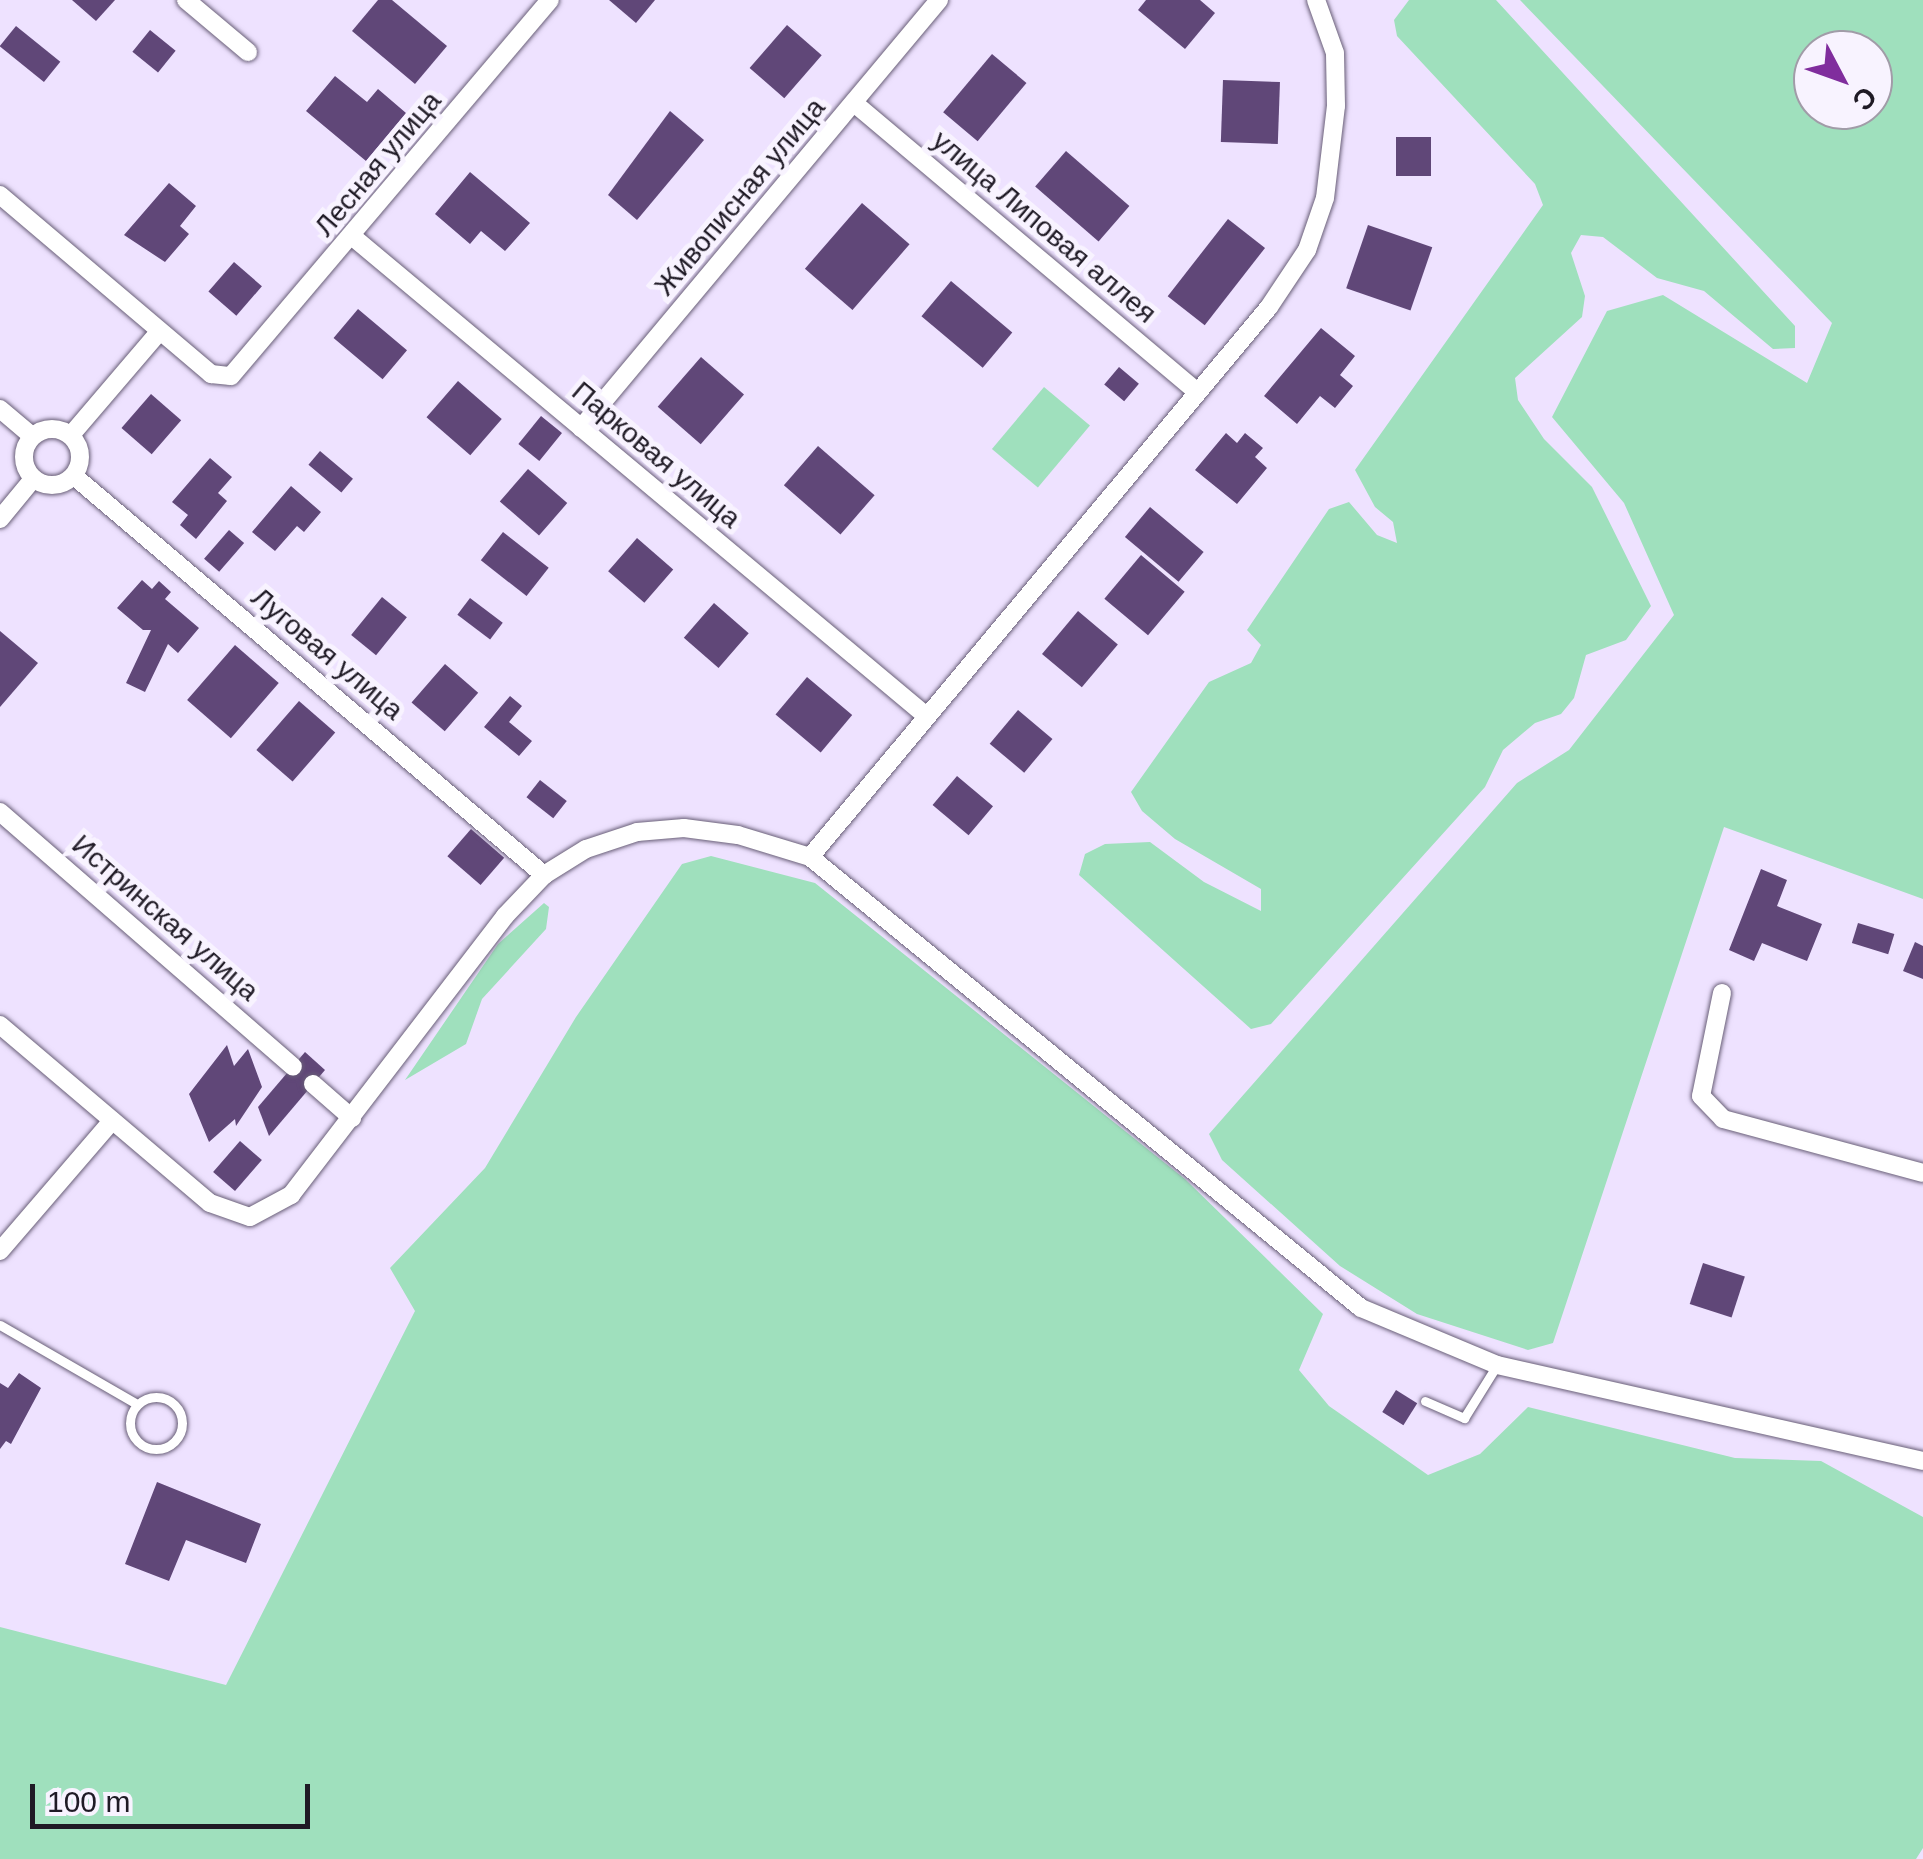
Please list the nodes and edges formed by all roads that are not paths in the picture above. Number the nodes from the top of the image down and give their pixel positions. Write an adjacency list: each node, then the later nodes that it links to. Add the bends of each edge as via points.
1 (186, 0): 5 (street)
2 (550, 0): 8 (street, Лесная улица)
3 (939, 0): 6 (street, Живописная улица)
4 (1316, 0): 10 (street, via 1336,54 1325,198 1307,250)
5 (248, 52)
6 (854, 103): 10 (street, улица Липовая аллея); 12 (street, Живописная улица)
7 (0, 195): 9 (street)
8 (352, 237): 9 (street, Лесная улица, via 231,376 210,374); 12 (street, Парковая улица)
9 (160, 332): 13 (street)
10 (1197, 392): 18 (street)
11 (0, 408): 14 (street)
12 (581, 428): 18 (street, Парковая улица)
13 (71, 435): 14 (street, via 58,429); 15 (street, via 81,462)
14 (32, 436): 16 (street, via 24,450)
15 (74, 476): 16 (street, via 47,486); 21 (street, Луговая улица)
16 (34, 479): 17 (street)
17 (0, 519)
18 (925, 715): 20 (street)
19 (0, 812): 24 (street, Истринская улица)
20 (810, 857): 21 (street, via 684,828 637,832 586,849); 31 (street, via 1323,1280 1417,1336)
21 (544, 875): 26 (street)
22 (1722, 993): 28 (street, via 1702,1096 1723,1119)
23 (0, 1024): 27 (street)
24 (293, 1067)
25 (313, 1084): 26 (street)
26 (352, 1118): 27 (street, via 291,1195 250,1217 210,1203)
27 (112, 1121): 29 (street)
28 (1923, 1174)
29 (0, 1251)
30 (0, 1325): 33 (lane)
31 (1496, 1365): 32 (lane, via 1464,1418); 34 (street)
32 (1425, 1401)
33 (137, 1404): 33 (lane, via 152,1397 180,1411 175,1443 144,1448 129,1419)
34 (1923, 1461)

